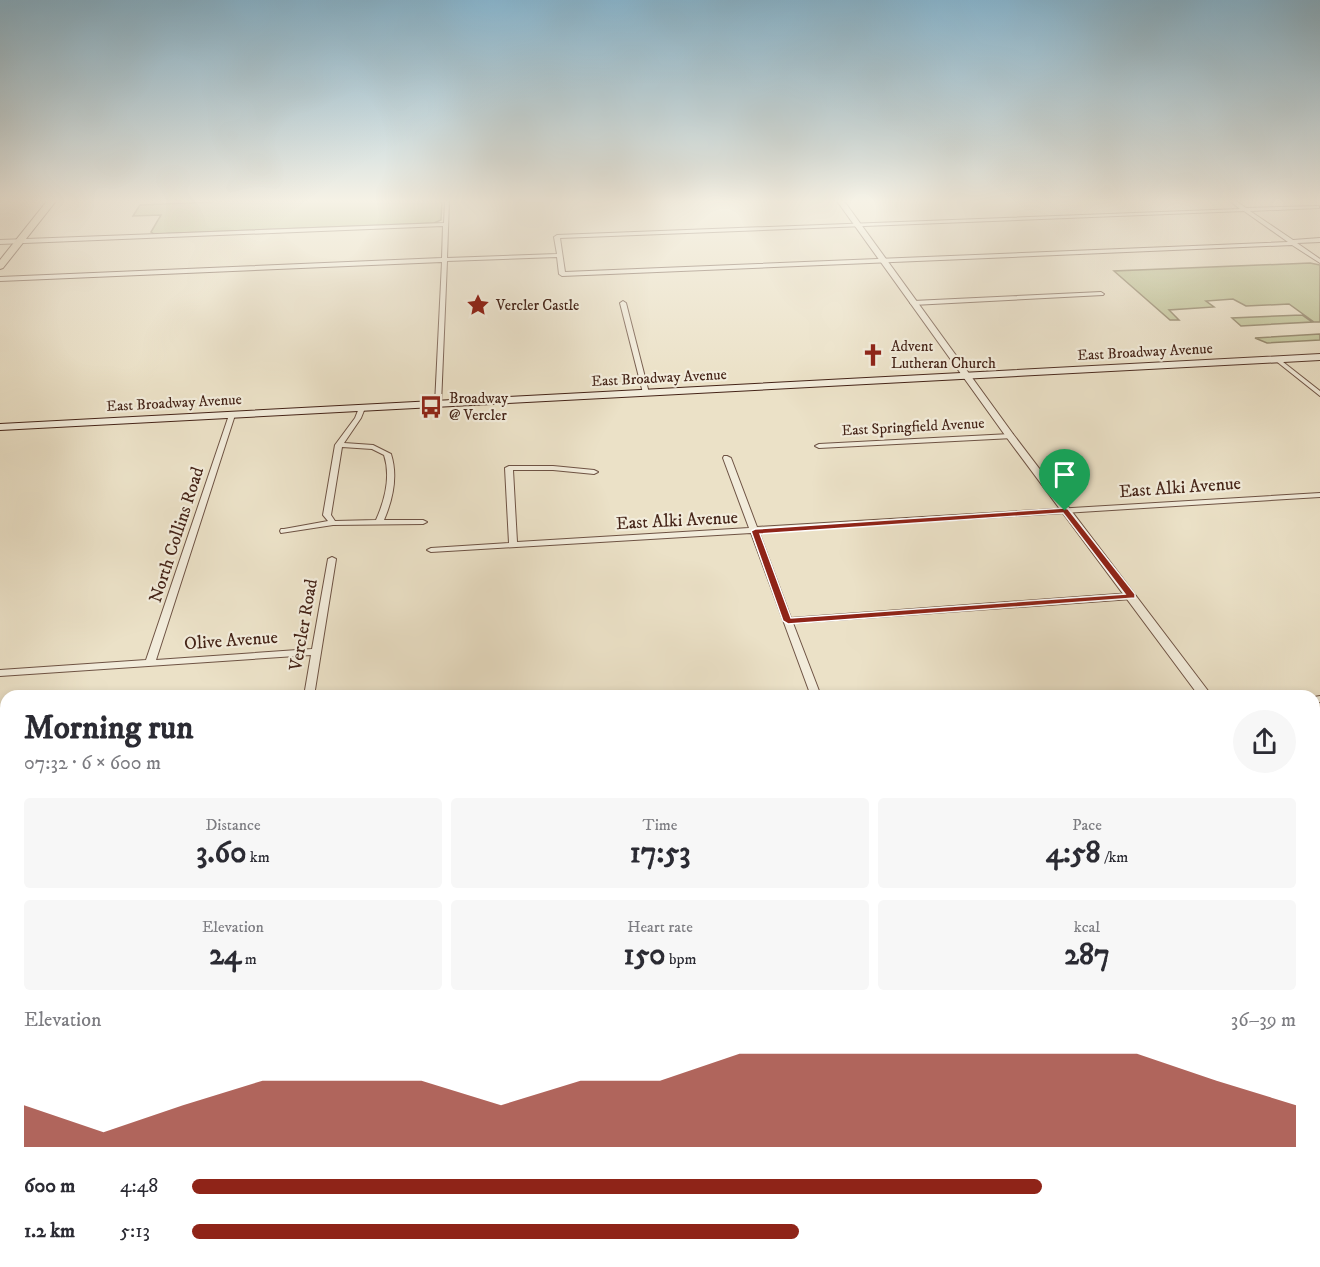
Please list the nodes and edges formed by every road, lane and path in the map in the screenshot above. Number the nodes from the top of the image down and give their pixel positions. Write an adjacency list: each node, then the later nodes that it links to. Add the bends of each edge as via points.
1 (442, 260): 6 (street)
2 (445, 260): 15 (street)
3 (561, 260): 5 (street, via 562,274)
4 (903, 260): 5 (street)
5 (884, 261): 9 (street)
6 (0, 279)
7 (1101, 294): 9 (street)
8 (622, 303): 13 (street)
9 (913, 303): 12 (street)
10 (1320, 357): 11 (main road, East Broadway Avenue)
11 (1278, 360): 12 (main road, East Broadway Avenue); 14 (street)
12 (968, 376): 13 (main road, East Broadway Avenue); 19 (street)
13 (646, 393): 15 (main road, East Broadway Avenue)
14 (1320, 394)
15 (438, 404): 16 (main road, East Broadway Avenue)
16 (362, 408): 17 (main road, East Broadway Avenue); 20 (street, via 360,418)
17 (232, 415): 18 (main road, East Broadway Avenue); 37 (street, North Collins Road)
18 (0, 427)
19 (1010, 436): 21 (street, East Springfield Avenue); 25 (street)
20 (339, 445): 26 (street, via 373,447 387,454 391,463 385,511); 28 (street, via 327,515)
21 (819, 446)
22 (727, 458): 30 (street)
23 (594, 472): 31 (street, via 509,468)
24 (1320, 495): 25 (street, East Alki Avenue)
25 (1065, 511): 30 (street, East Alki Avenue); 34 (street)
26 (380, 521): 27 (street); 28 (street)
27 (423, 522)
28 (333, 523): 29 (street)
29 (284, 531)
30 (755, 531): 31 (street, East Alki Avenue); 35 (street)
31 (513, 544): 32 (street, East Alki Avenue)
32 (431, 550)
33 (332, 559): 36 (street, Vercler Road)
34 (1132, 596): 35 (street); 41 (street)
35 (788, 621): 40 (street)
36 (315, 652): 37 (street, Olive Avenue); 39 (street, Vercler Road)
37 (150, 663): 38 (street, Olive Avenue)
38 (0, 673)
39 (310, 690)
40 (814, 690)
41 (1202, 690)

